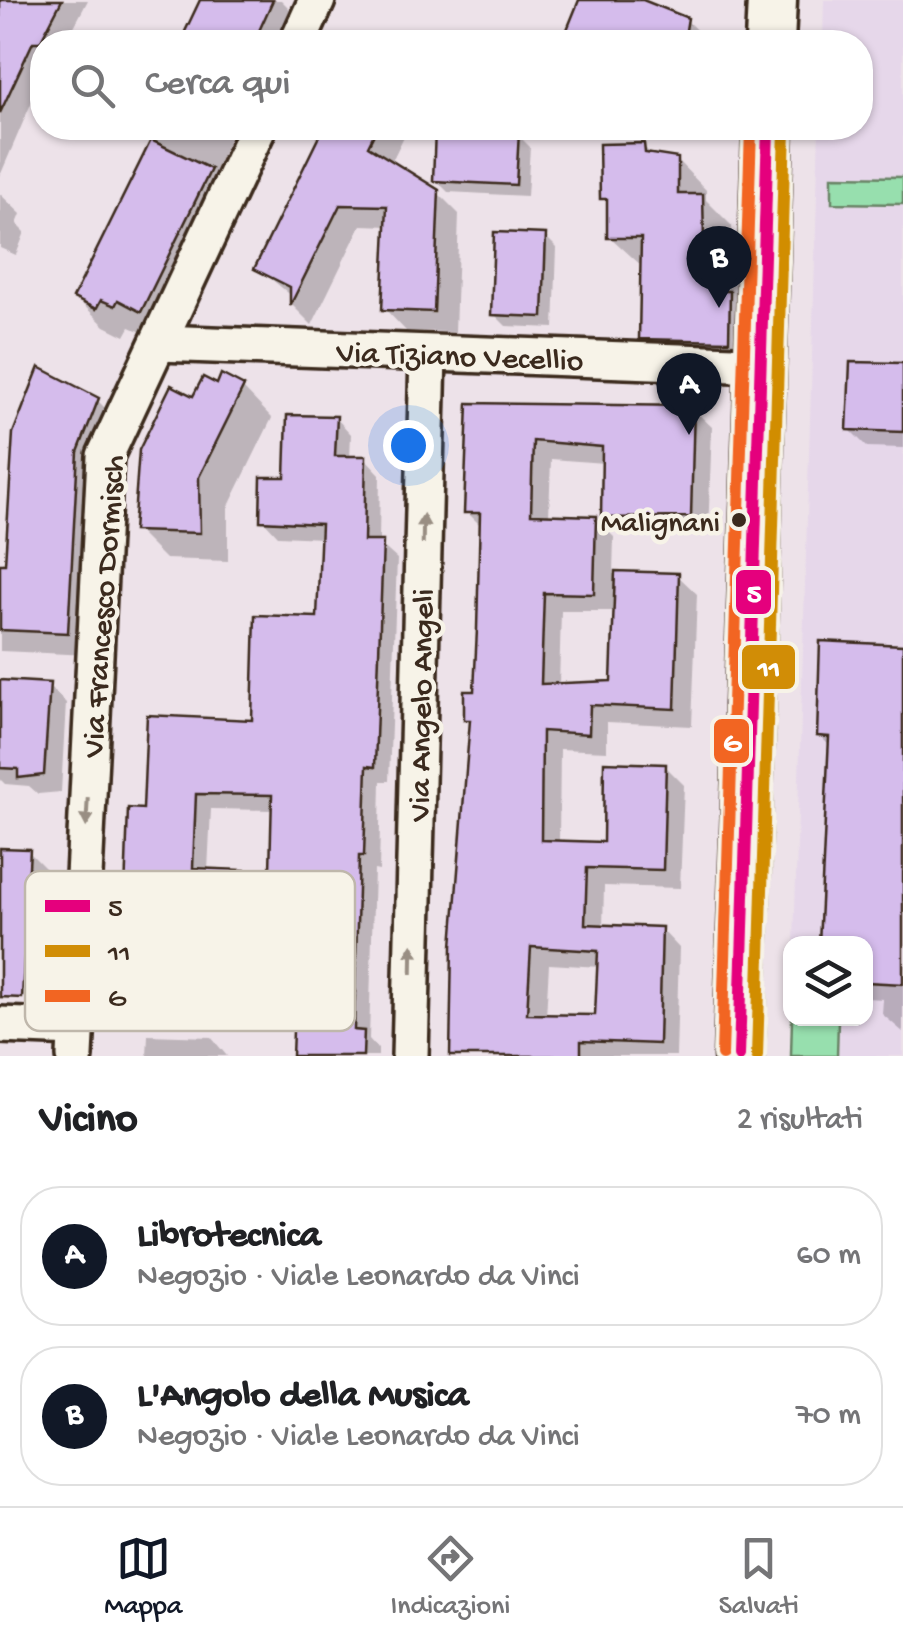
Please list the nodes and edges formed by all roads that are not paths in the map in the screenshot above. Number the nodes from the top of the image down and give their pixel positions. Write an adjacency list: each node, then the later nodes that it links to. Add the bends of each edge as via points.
1 (317, 0): 3 (street)
2 (772, 0): 4 (main road)
3 (303, 30)
4 (771, 30)
5 (252, 140): 7 (street, Via Francesco Dormisch)
6 (768, 140): 9 (main road)
7 (159, 343): 8 (street, Via Tiziano Vecellio); 10 (street, Via Francesco Dormisch, one-way to 10, via 104,456)
8 (428, 354): 9 (street, Via Tiziano Vecellio); 15 (street, Via Angelo Angeli, one-way to 8)
9 (760, 365): 16 (main road)
10 (84, 871)
11 (0, 1025): 12 (street)
12 (25, 1031)
13 (27, 1031): 14 (street)
14 (76, 1042)
15 (410, 1056)
16 (739, 1056)

